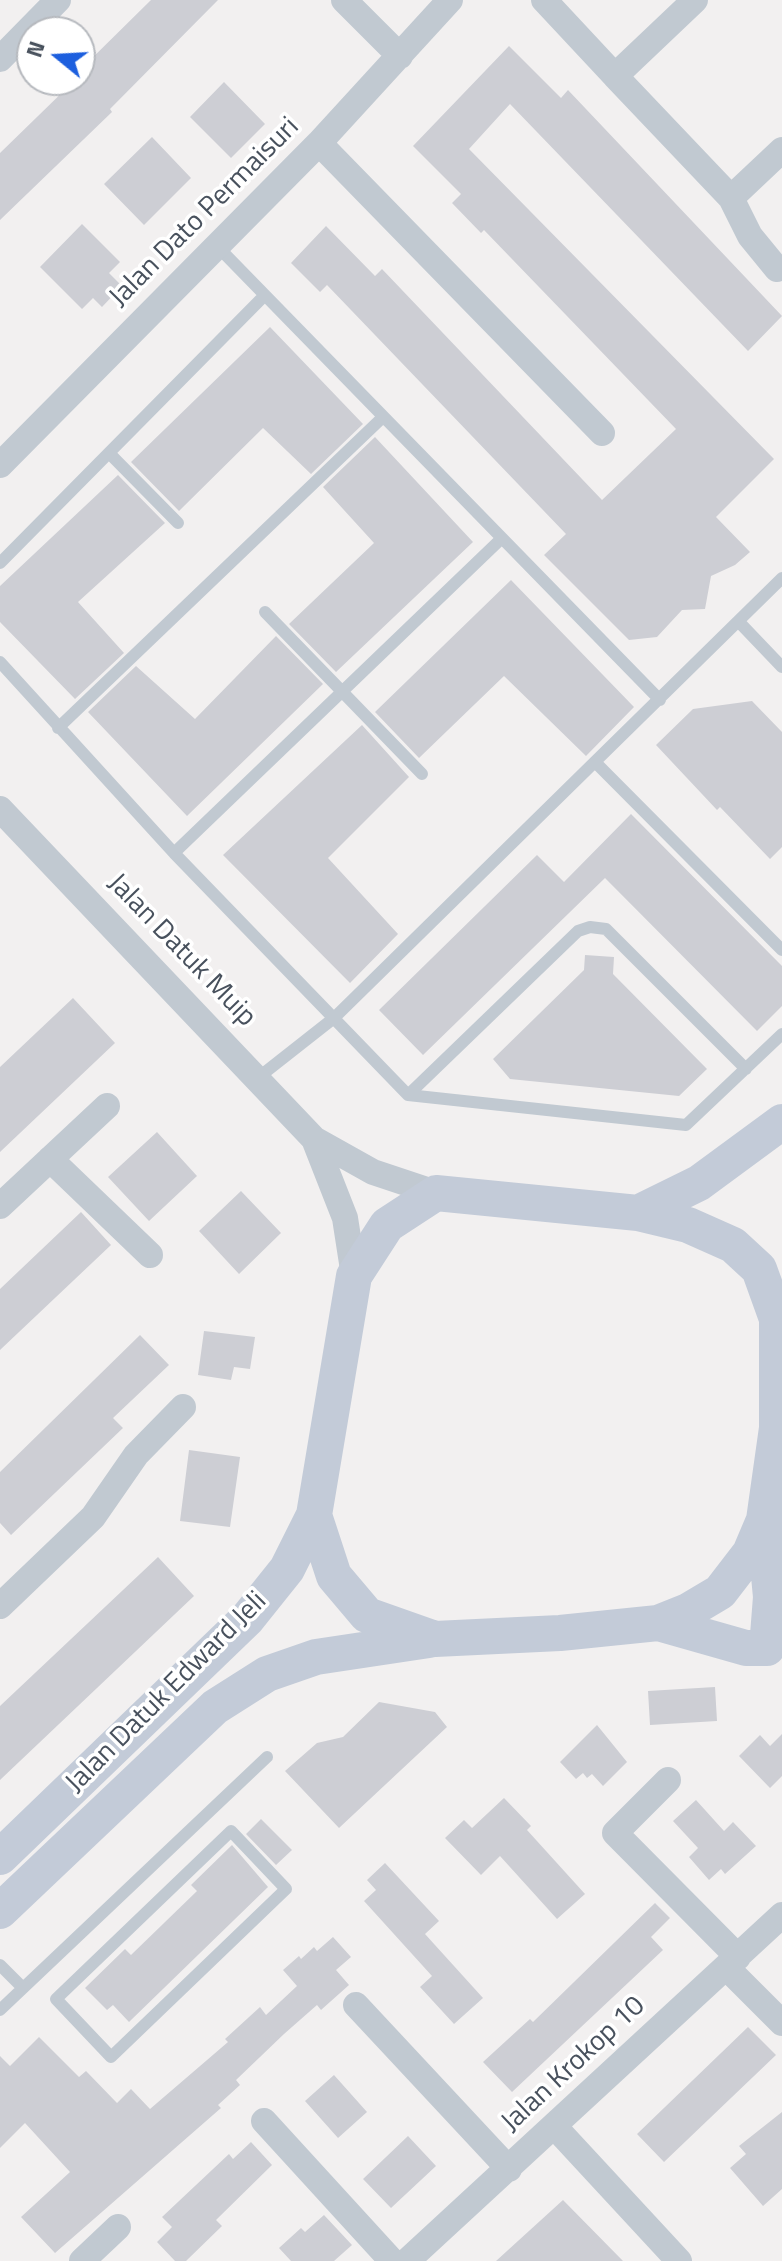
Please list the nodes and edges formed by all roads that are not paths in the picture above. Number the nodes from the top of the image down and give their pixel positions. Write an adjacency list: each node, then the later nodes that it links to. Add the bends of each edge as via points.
1 (58, 0): 7 (street)
2 (344, 0): 6 (street)
3 (450, 0): 6 (street, Jalan Dato Permaisuri)
4 (544, 0): 8 (street)
5 (695, 0): 8 (street)
6 (400, 56): 9 (street, Jalan Dato Permaisuri)
7 (0, 59)
8 (615, 76): 11 (street)
9 (319, 143): 12 (street, Jalan Dato Permaisuri); 16 (street)
10 (782, 150): 11 (street)
11 (731, 198): 13 (street, via 750,236)
12 (217, 246): 14 (lane); 18 (street, Jalan Dato Permaisuri)
13 (777, 269)
14 (265, 295): 15 (lane); 17 (lane)
15 (383, 417): 20 (lane); 29 (lane)
16 (602, 433)
17 (109, 453): 19 (lane); 21 (lane)
18 (0, 465)
19 (178, 523)
20 (501, 539): 27 (lane); 28 (lane)
21 (0, 563)
22 (782, 578): 24 (lane)
23 (265, 612): 27 (lane)
24 (739, 622): 26 (lane); 28 (lane)
25 (0, 662): 29 (lane)
26 (782, 667)
27 (341, 692): 31 (lane); 33 (lane)
28 (660, 700): 30 (lane)
29 (58, 728): 33 (lane)
30 (596, 763): 34 (lane); 35 (lane)
31 (422, 774)
32 (0, 809): 38 (street, Jalan Datuk Muip)
33 (174, 853): 35 (lane)
34 (782, 950)
35 (334, 1018): 38 (lane); 39 (lane)
36 (782, 1034): 37 (lane)
37 (746, 1069): 39 (lane, via 686,1125); 39 (lane, via 606,929 590,927 578,931)
38 (259, 1077): 42 (street, Jalan Datuk Muip)
39 (408, 1095)
40 (107, 1106): 43 (street)
41 (782, 1122): 46 (street, via 699,1183)
42 (314, 1139): 44 (street, via 373,1172); 48 (street, via 345,1218)
43 (50, 1159): 45 (street); 47 (street)
44 (436, 1193): 46 (street); 48 (street, via 387,1225)
45 (0, 1206)
46 (638, 1213): 49 (street, via 688,1225 733,1245 759,1269)
47 (150, 1255)
48 (354, 1276): 51 (street)
49 (780, 1308): 52 (street, via 777,1428)
50 (183, 1407): 53 (street, via 136,1455 93,1517)
51 (314, 1515): 55 (street, via 334,1576 367,1615); 59 (street, Jalan Datuk Edward Jeli, via 287,1569 247,1619)
52 (764, 1520): 54 (street, via 750,1553 720,1592); 56 (street)
53 (0, 1606)
54 (658, 1623): 55 (street, Jalan Datuk Edward Jeli); 56 (street)
55 (435, 1639): 60 (street, Jalan Datuk Edward Jeli, via 316,1657 267,1674 215,1707)
56 (774, 1656)
57 (267, 1757): 64 (lane)
58 (668, 1780): 62 (street, via 615,1833)
59 (0, 1857)
60 (0, 1911)
61 (782, 1915): 62 (street, Jalan Krokop 10)
62 (733, 1962): 68 (street); 70 (street, Jalan Krokop 10)
63 (0, 1965): 64 (lane)
64 (23, 1988): 67 (lane)
65 (56, 1999): 65 (lane, via 111,2057 286,1889 231,1831)
66 (356, 2005): 71 (street)
67 (0, 2010)
68 (782, 2023)
69 (264, 2121): 74 (street)
70 (554, 2126): 71 (street, Jalan Krokop 10); 76 (street)
71 (509, 2169): 75 (street, Jalan Krokop 10)
72 (118, 2227): 73 (street)
73 (82, 2261)
74 (392, 2261)
75 (407, 2261)
76 (679, 2261)

